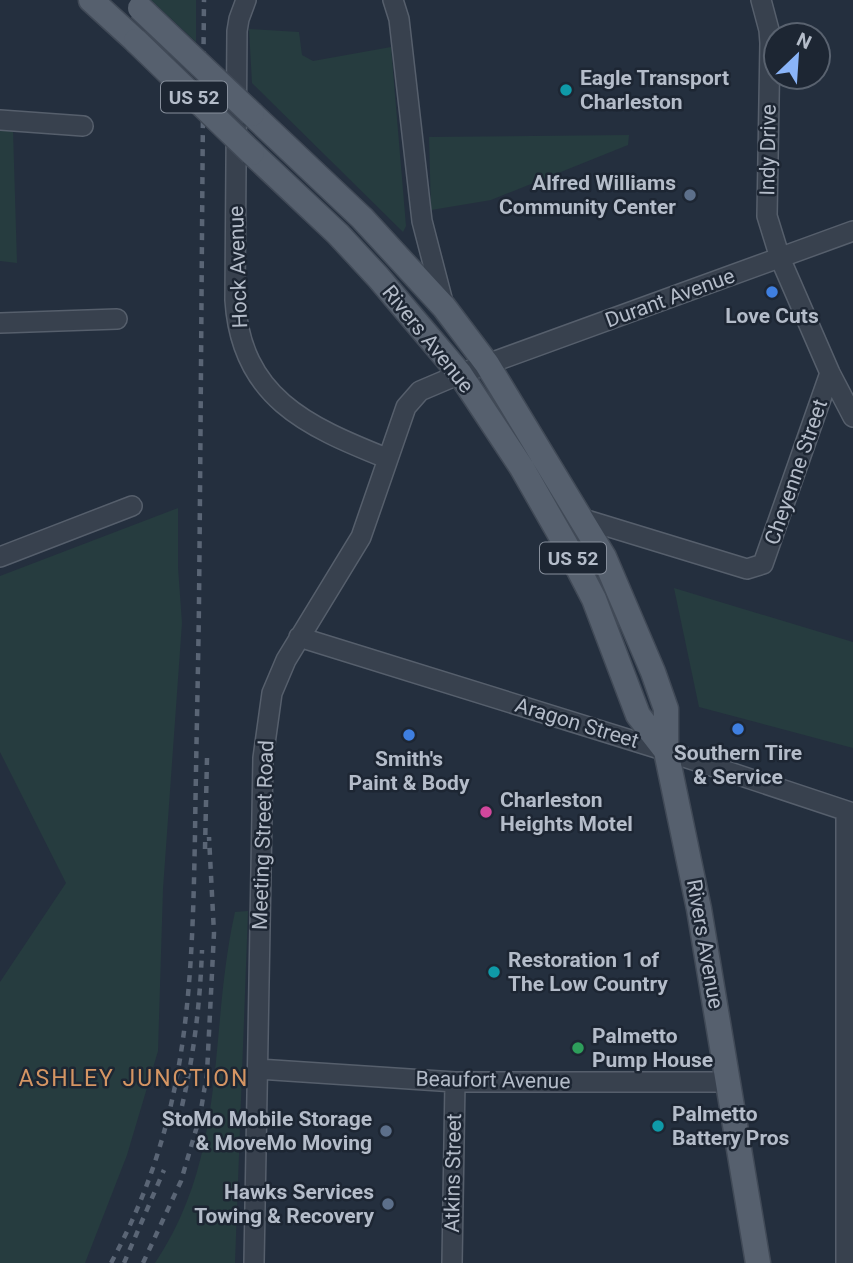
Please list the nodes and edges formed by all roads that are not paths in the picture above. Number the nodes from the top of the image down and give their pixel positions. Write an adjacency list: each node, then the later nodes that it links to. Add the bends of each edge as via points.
1 (91, 0): 17 (main road, Rivers Avenue / US 52, bridge, via 338,234)
2 (246, 0): 19 (street, Hock Avenue, via 237,31 235,300 243,347 259,377 292,411 329,434)
3 (393, 0): 12 (street, via 422,221)
4 (761, 0): 11 (street, Indy Drive, via 770,35 767,216)
5 (136, 4): 12 (main road, Rivers Avenue / US 52, bridge, via 362,218)
6 (0, 120): 7 (street)
7 (83, 126)
8 (853, 231): 9 (street, Durant Avenue)
9 (830, 240): 10 (street); 11 (street, Durant Avenue)
10 (853, 248)
11 (780, 258): 15 (street, Durant Avenue); 16 (street, Indy Drive)
12 (444, 307): 15 (main road, Rivers Avenue / US 52)
13 (117, 319): 14 (street)
14 (0, 323)
15 (486, 364): 17 (street, Meeting Street Road); 21 (main road, Rivers Avenue / US 52)
16 (830, 373): 18 (street, Indy Drive); 21 (street, Cheyenne Street, via 765,562 758,567 747,569)
17 (460, 374): 19 (street, Meeting Street Road, via 411,399); 24 (main road, Rivers Avenue / US 52, via 566,545 594,599 638,715)
18 (853, 417)
19 (387, 458): 23 (street, Meeting Street Road, via 361,537)
20 (132, 506): 22 (street)
21 (580, 518): 24 (main road, Rivers Avenue / US 52, via 604,557 653,673 666,709)
22 (0, 557)
23 (299, 637): 24 (street, Aragon Street); 26 (street, Meeting Street Road, via 272,693 262,758)
24 (666, 751): 25 (street, Aragon Street); 28 (main road, Rivers Avenue / US 52, via 689,853)
25 (850, 812): 32 (street)
26 (258, 1069): 27 (street, Beaufort Avenue); 29 (street, Meeting Street Road)
27 (455, 1082): 28 (street, Beaufort Avenue); 30 (street, Atkins Street)
28 (728, 1082): 31 (main road, Rivers Avenue / US 52)
29 (254, 1263)
30 (452, 1263)
31 (758, 1263)
32 (846, 1263)

